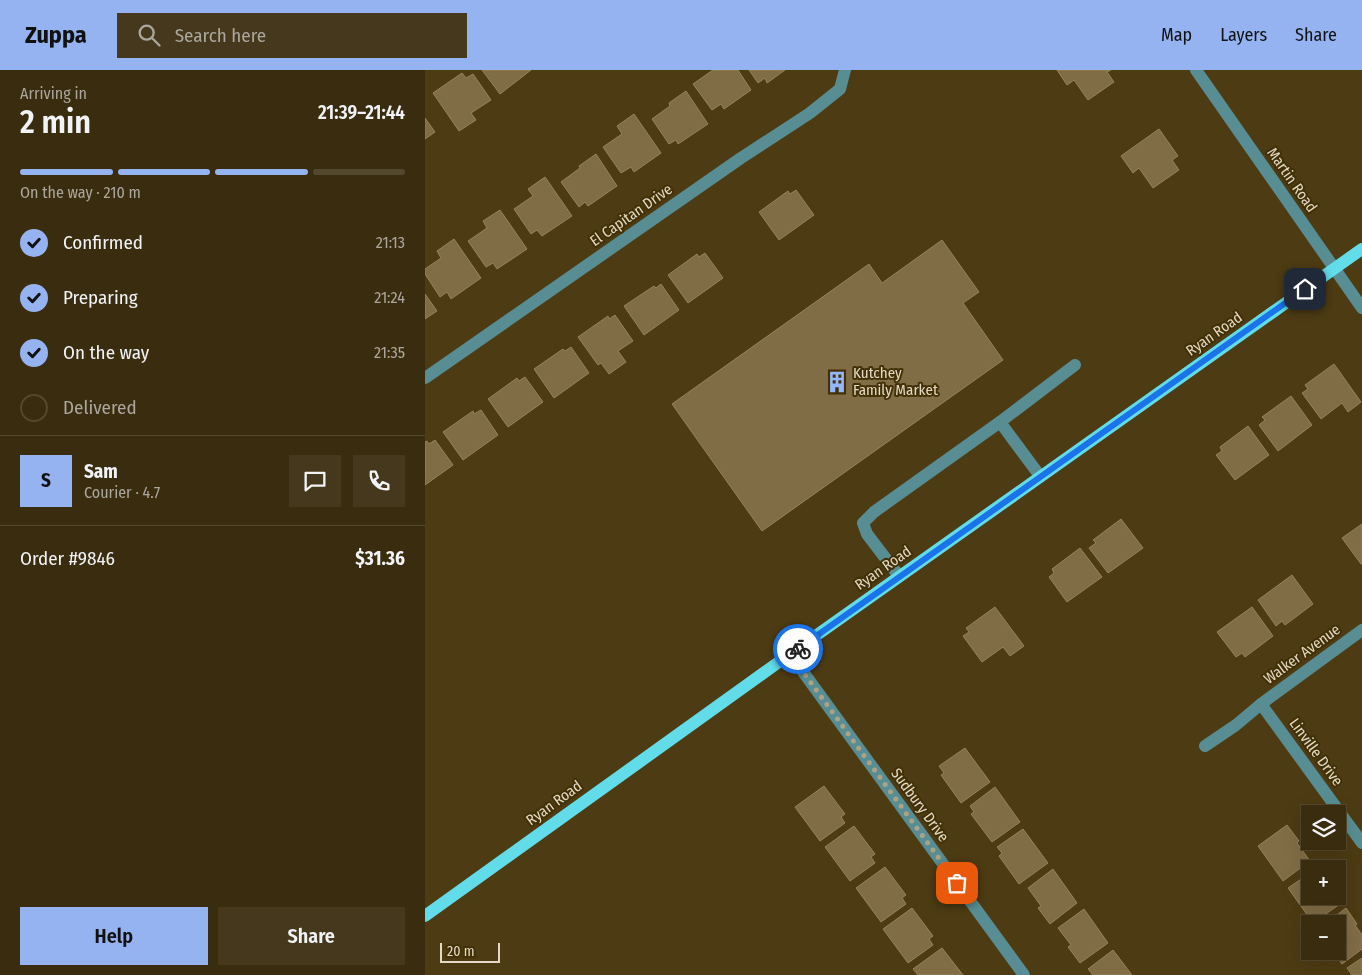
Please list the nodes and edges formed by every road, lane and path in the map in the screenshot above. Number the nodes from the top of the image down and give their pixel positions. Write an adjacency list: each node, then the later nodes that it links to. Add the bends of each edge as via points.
1 (845, 70): 7 (street, El Capitan Drive, via 840,89 810,113)
2 (1196, 70): 4 (street, Martin Road)
3 (1362, 249): 4 (main road, Ryan Road)
4 (1334, 269): 5 (street, Martin Road); 9 (main road, Ryan Road)
5 (1362, 308)
6 (1075, 365): 8 (street)
7 (425, 378)
8 (1000, 422): 9 (street); 10 (street, via 863,523 867,534)
9 (1040, 476): 10 (main road, Ryan Road)
10 (899, 576): 12 (main road, Ryan Road)
11 (1362, 630): 13 (street, Walker Avenue)
12 (790, 654): 16 (main road, Ryan Road); 17 (street, Sudbury Drive)
13 (1261, 704): 14 (street, Walker Avenue); 15 (street, Linville Drive)
14 (1205, 746)
15 (1362, 844)
16 (425, 916)
17 (1024, 975)

